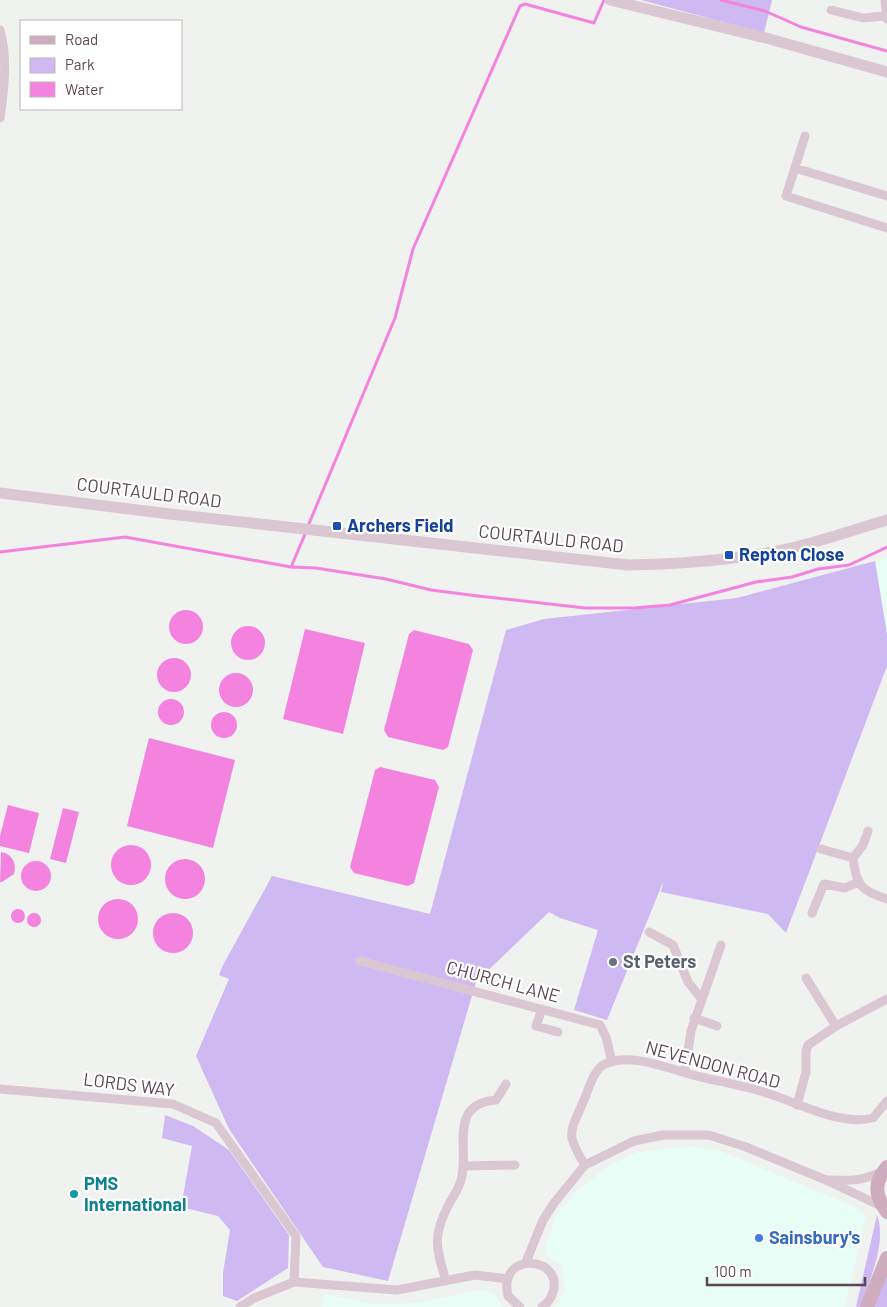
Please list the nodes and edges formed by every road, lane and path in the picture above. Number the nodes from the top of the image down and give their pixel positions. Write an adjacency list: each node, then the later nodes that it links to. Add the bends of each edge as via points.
1 (885, 0): 4 (street)
2 (612, 1): 6 (street, via 776,40)
3 (831, 10): 4 (street, via 863,18)
4 (886, 18)
5 (0, 30): 7 (street, via 4,43)
6 (887, 72)
7 (0, 118)
8 (805, 136): 9 (street)
9 (795, 168): 10 (street); 11 (street, via 786,196)
10 (887, 196)
11 (887, 228)
12 (0, 493): 13 (street, COURTAULD ROAD, via 628,565 736,559 783,550)
13 (887, 520)
14 (868, 831): 16 (street)
15 (821, 849): 16 (street)
16 (853, 858): 17 (street)
17 (858, 882): 18 (street, via 865,890); 19 (street, via 845,888 824,884)
18 (887, 899)
19 (812, 913)
20 (649, 932): 24 (street, via 673,945 688,982)
21 (720, 945): 24 (street)
22 (360, 960): 26 (street, CHURCH LANE)
23 (806, 978): 29 (street)
24 (701, 998): 27 (street)
25 (887, 1000): 29 (street)
26 (542, 1009): 30 (street, via 536,1026); 31 (street, CHURCH LANE, via 600,1025)
27 (694, 1018): 28 (street); 32 (street)
28 (717, 1026)
29 (836, 1026): 36 (street, via 808,1045)
30 (558, 1032)
31 (612, 1062): 32 (street, NEVENDON ROAD, via 626,1060); 38 (street, via 595,1074 572,1130 570,1140)
32 (685, 1071): 36 (street, NEVENDON ROAD)
33 (506, 1084): 39 (street, via 496,1100 489,1100 467,1114 464,1122)
34 (0, 1089): 47 (street, LORDS WAY, via 173,1104 216,1124 296,1236)
35 (887, 1101): 36 (street, NEVENDON ROAD, via 877,1115 863,1120 851,1120)
36 (798, 1105)
37 (515, 1165): 39 (street)
38 (585, 1165): 41 (street, via 634,1141 663,1135 709,1135); 44 (street, via 543,1220)
39 (464, 1166): 46 (street, via 461,1181 439,1222 436,1236 436,1248)
40 (885, 1169): 41 (street, via 869,1179 855,1182); 42 (main road, via 876,1190 878,1201)
41 (826, 1180): 42 (street)
42 (886, 1210)
43 (887, 1258): 51 (main road)
44 (526, 1262): 45 (street, via 517,1266); 50 (street, via 547,1268 553,1277 552,1298)
45 (508, 1279): 46 (street, via 475,1275); 49 (street, via 508,1296)
46 (446, 1281): 47 (street, via 397,1290)
47 (294, 1282): 48 (street)
48 (240, 1307)
49 (520, 1307)
50 (542, 1307)
51 (867, 1307)

